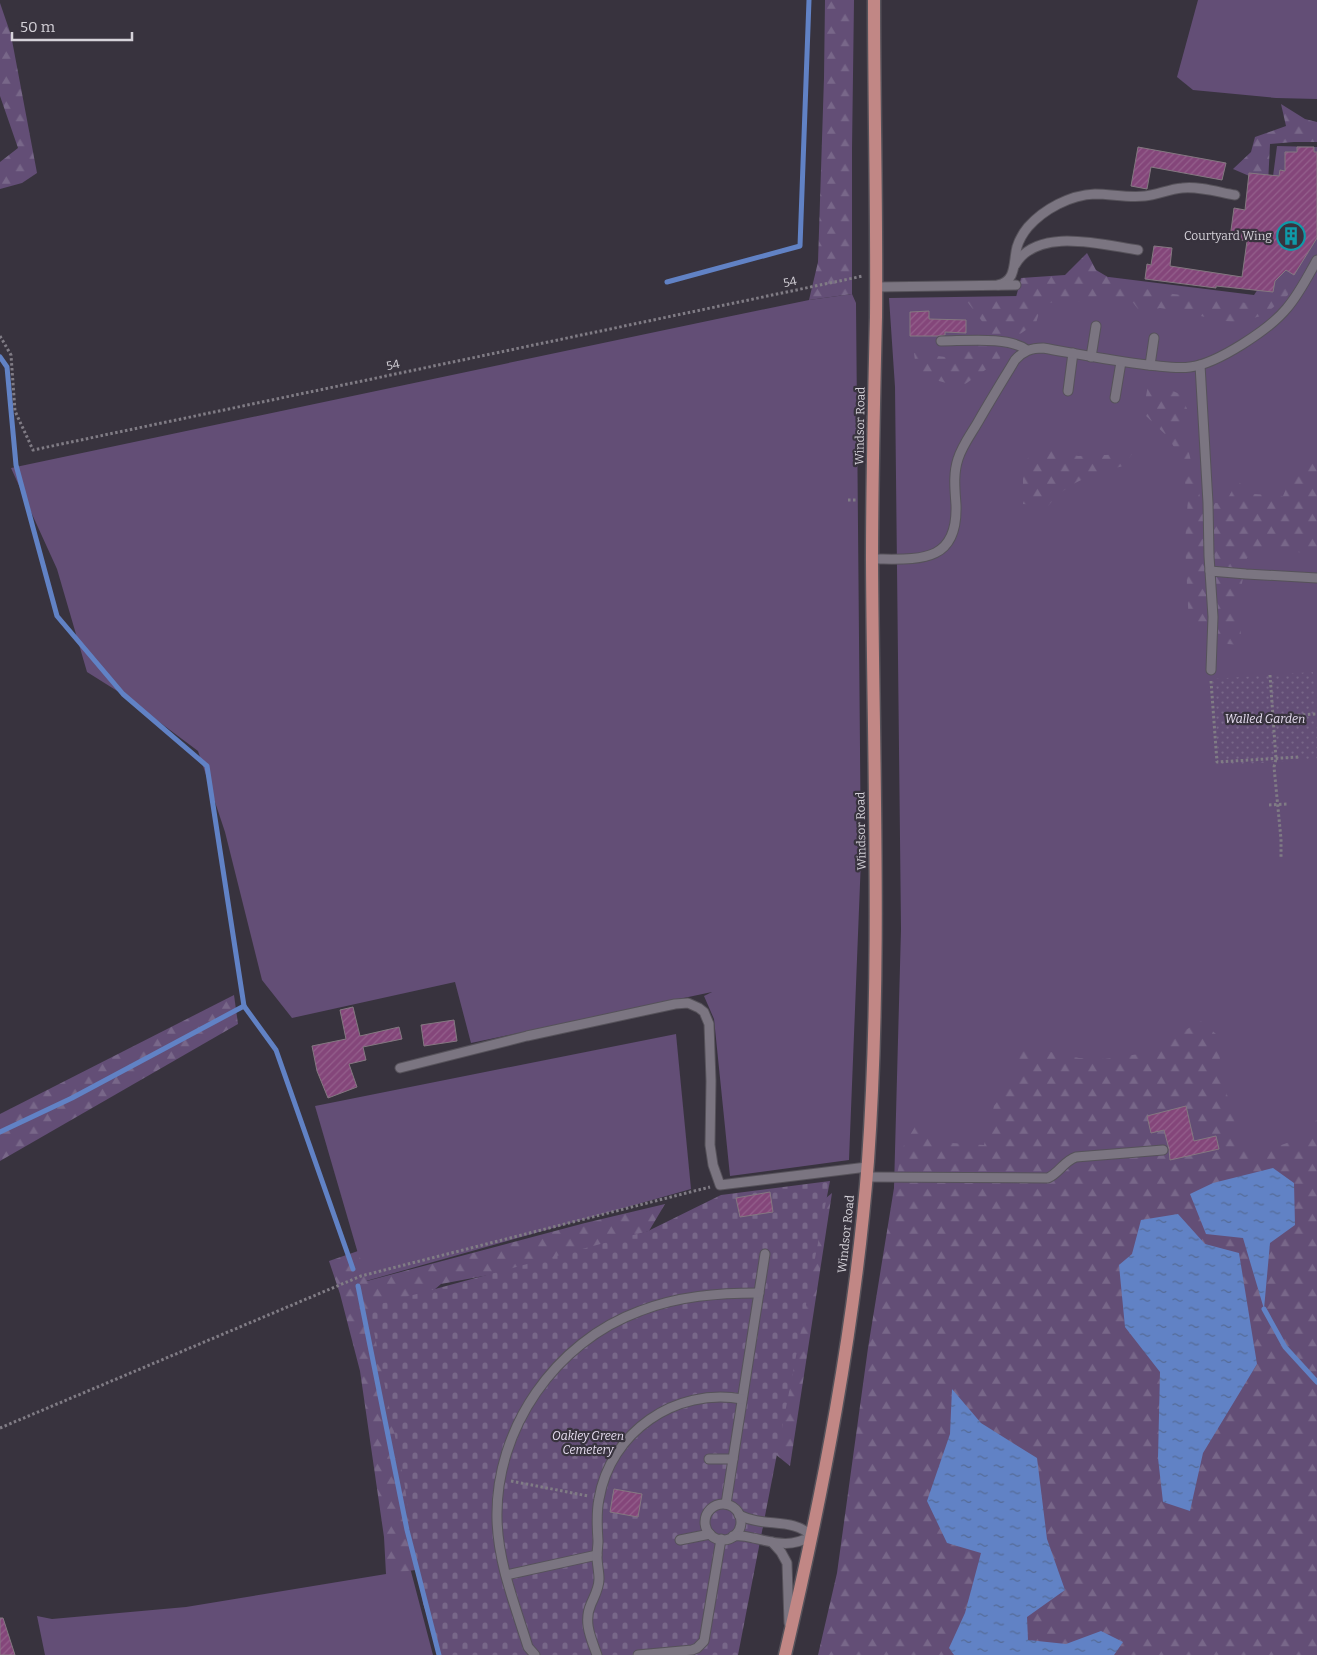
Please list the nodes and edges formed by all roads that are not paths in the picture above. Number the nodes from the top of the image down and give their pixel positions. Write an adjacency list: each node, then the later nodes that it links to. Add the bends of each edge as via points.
1 (874, 0): 8 (main road, Windsor Road)
2 (1235, 195): 5 (lane, via 1182,188 1145,196 1083,195 1040,215 1028,227 1017,247)
3 (1138, 250): 5 (lane, via 1062,241 1034,248)
4 (1317, 260): 17 (lane, via 1281,315 1240,344)
5 (1014, 266): 7 (lane, via 1008,280)
6 (1016, 284): 7 (lane)
7 (998, 285): 8 (lane)
8 (876, 287): 20 (main road, Windsor Road)
9 (1096, 326): 14 (lane)
10 (1154, 338): 16 (lane)
11 (941, 342): 12 (lane, via 1001,342)
12 (1027, 350): 13 (lane, via 1043,348); 20 (lane, via 1016,360 960,453 955,471 956,518 949,541 939,551 927,556)
13 (1073, 353): 14 (lane); 18 (lane)
14 (1092, 356): 15 (lane)
15 (1121, 362): 16 (lane); 19 (lane)
16 (1150, 365): 17 (lane, via 1182,368)
17 (1200, 365): 21 (lane)
18 (1068, 391)
19 (1115, 398)
20 (872, 558): 26 (main road, Windsor Road, via 875,996)
21 (1210, 571): 22 (lane); 23 (lane, via 1213,617)
22 (1317, 578)
23 (1211, 670)
24 (400, 1068): 26 (lane, via 554,1030 688,1003 704,1012 710,1030 710,1145 720,1185)
25 (1162, 1150): 26 (lane, via 1076,1157 1048,1178)
26 (867, 1172): 36 (main road, Windsor Road, via 845,1350)
27 (765, 1254): 28 (lane)
28 (759, 1294): 29 (lane); 41 (lane, via 706,1295 663,1303 626,1316 592,1335 563,1360 530,1400 514,1432 500,1479 497,1533)
29 (742, 1399): 31 (lane); 40 (lane, via 698,1398 677,1404 638,1428 616,1454 606,1473 597,1510)
30 (709, 1459): 31 (lane)
31 (733, 1459): 32 (lane)
32 (726, 1504): 33 (lane); 34 (lane, via 715,1506 708,1514 706,1524)
33 (740, 1515): 35 (lane, via 740,1527); 36 (lane, via 760,1522 792,1524)
34 (710, 1534): 37 (lane); 38 (lane)
35 (733, 1536): 37 (lane); 39 (lane)
36 (812, 1536): 39 (lane, via 791,1544); 42 (main road, Windsor Road)
37 (721, 1539): 45 (lane, via 704,1641 692,1650)
38 (680, 1540)
39 (772, 1542): 42 (lane, via 787,1563)
40 (597, 1555): 41 (lane); 44 (lane, via 599,1581 587,1626)
41 (506, 1575): 43 (lane, via 528,1647)
42 (789, 1638): 46 (main road, Windsor Road)
43 (535, 1655)
44 (597, 1655)
45 (638, 1655)
46 (785, 1655)

